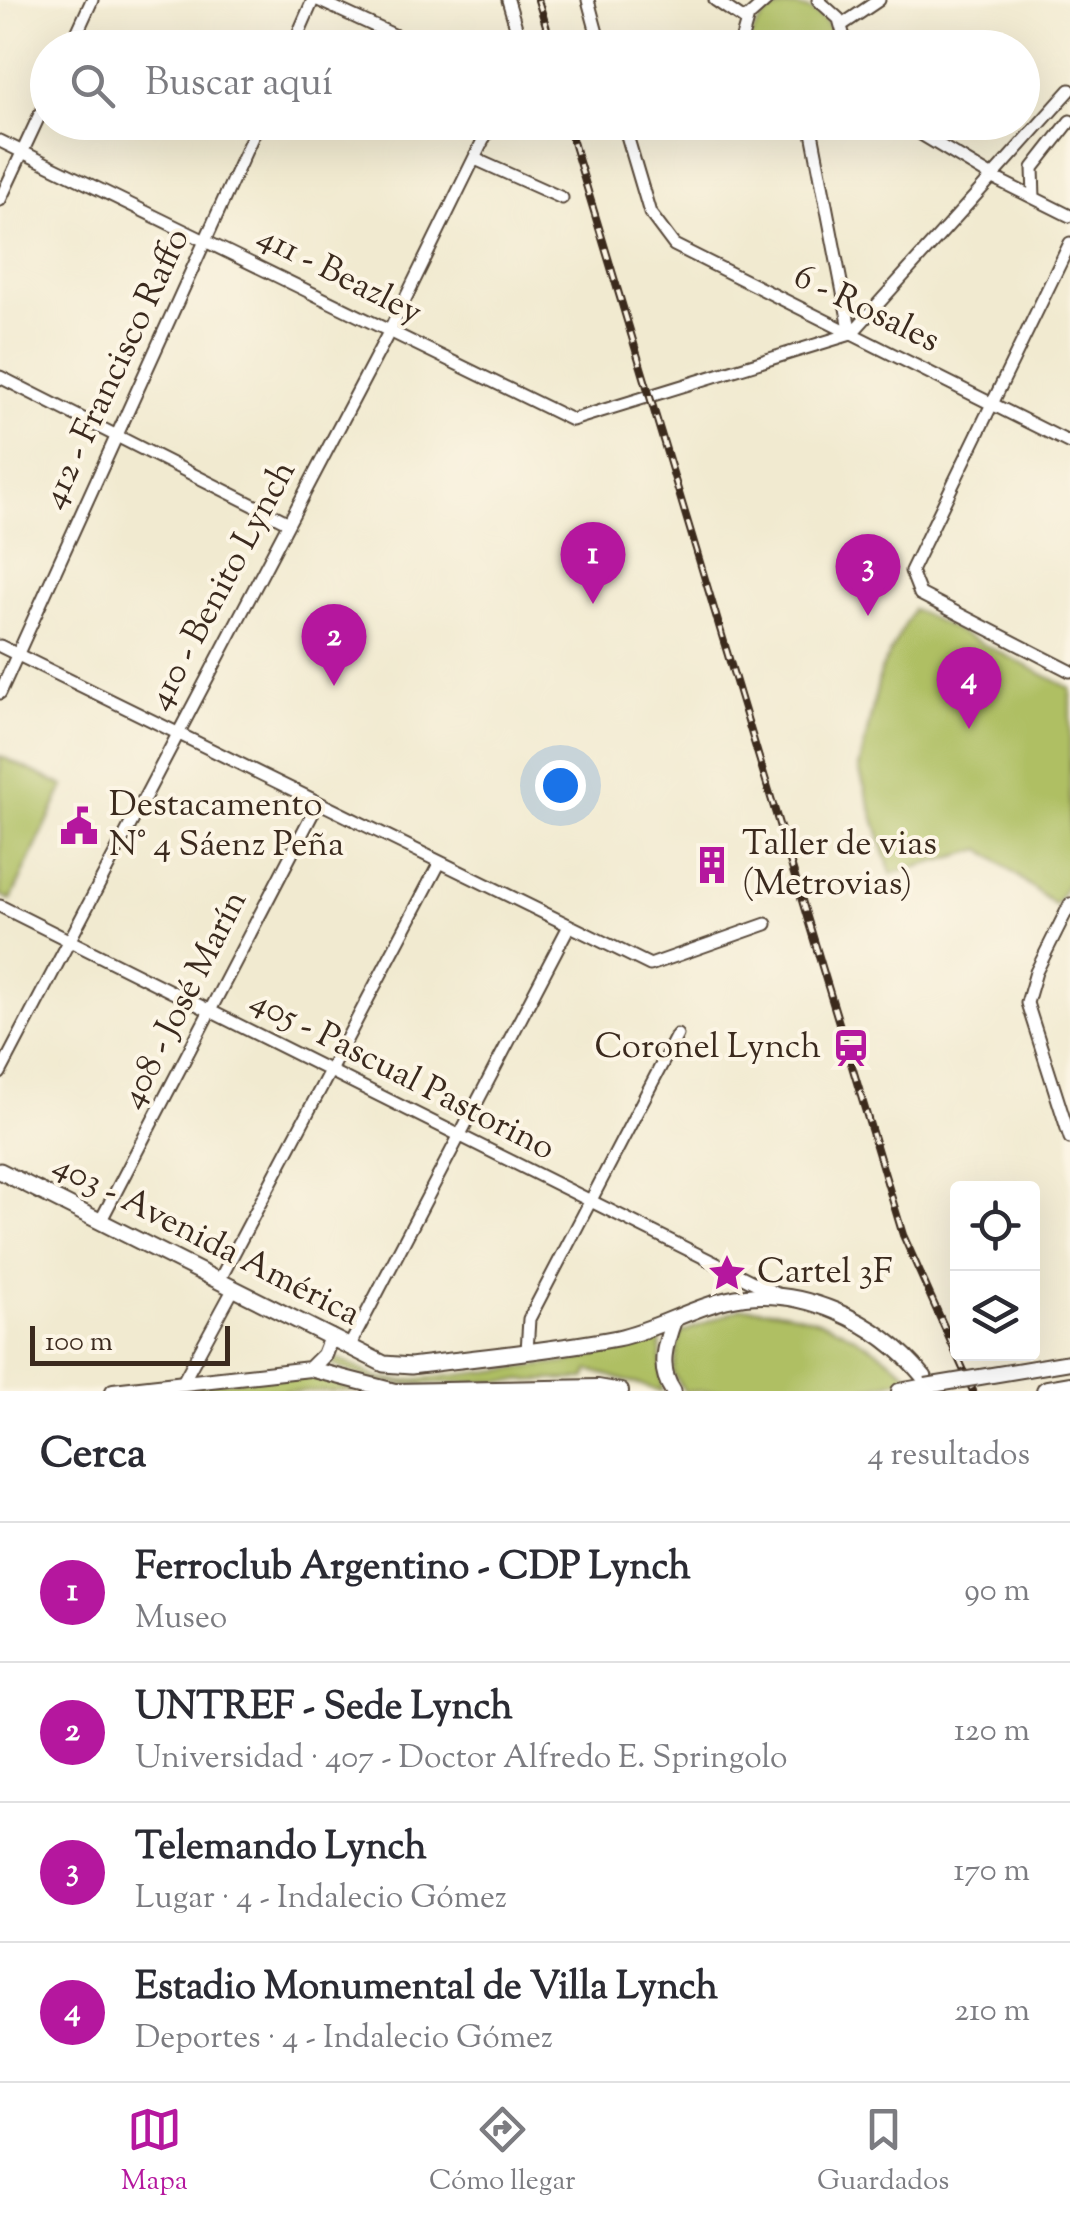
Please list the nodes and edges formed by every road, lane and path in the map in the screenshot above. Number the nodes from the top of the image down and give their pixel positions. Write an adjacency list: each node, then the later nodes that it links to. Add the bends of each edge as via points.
1 (92, 0): 11 (street)
2 (316, 0): 12 (street); 13 (street)
3 (508, 0): 14 (street)
4 (588, 0): 15 (street)
5 (715, 0): 9 (street)
6 (767, 0): 9 (street)
7 (818, 0): 10 (street)
8 (879, 0): 10 (street)
9 (746, 21): 16 (street)
10 (842, 25): 17 (street)
11 (78, 30)
12 (301, 30)
13 (382, 30)
14 (517, 30)
15 (596, 30)
16 (744, 30)
17 (843, 30)
18 (1070, 90): 20 (street)
19 (1070, 121): 33 (street, via 1033,168)
20 (1040, 125)
21 (30, 135): 29 (street)
22 (0, 140): 29 (street, 411 - Beazley)
23 (251, 140): 36 (street, 412 - Francisco Raffo)
24 (484, 140): 30 (street, 410 - Benito Lynch)
25 (628, 140): 39 (street, 6 - Rosales, via 650,213 674,245)
26 (813, 140): 39 (street)
27 (931, 140): 31 (street)
28 (1027, 140): 31 (street)
29 (22, 152): 34 (street); 36 (street, 411 - Beazley)
30 (475, 158): 32 (street); 38 (street, 410 - Benito Lynch)
31 (994, 178): 33 (street); 39 (street)
32 (562, 198)
33 (1034, 198): 35 (street)
34 (0, 200)
35 (1070, 216)
36 (207, 240): 38 (street, 411 - Beazley); 42 (street, 412 - Francisco Raffo)
37 (1070, 243): 41 (street)
38 (389, 332): 39 (street, 411 - Beazley, via 580,419); 44 (street, 410 - Benito Lynch)
39 (851, 334): 41 (street, 6 - Rosales)
40 (0, 378): 42 (street)
41 (994, 404): 43 (street, 6 - Rosales); 47 (street, via 914,559 912,583 933,602)
42 (116, 436): 44 (street); 46 (street, 412 - Francisco Raffo)
43 (1070, 443)
44 (287, 522): 49 (street, 410 - Benito Lynch)
45 (0, 646): 46 (street)
46 (18, 655): 48 (street, 412 - Francisco Raffo); 49 (street)
47 (1070, 671)
48 (0, 693)
49 (177, 733): 50 (street); 56 (street, 410 - Benito Lynch)
50 (318, 803): 51 (street); 57 (street, 408 - José Marín)
51 (439, 864): 55 (street); 59 (street)
52 (0, 906): 56 (street, 405 - Pascual Pastorino)
53 (1069, 910): 62 (street, via 1027,1003)
54 (766, 924): 55 (street, via 650,965)
55 (569, 926): 61 (street)
56 (70, 941): 57 (street, 405 - Pascual Pastorino); 60 (street, 410 - Benito Lynch)
57 (210, 1010): 59 (street, 405 - Pascual Pastorino); 65 (street, 408 - José Marín)
58 (677, 1035): 64 (street)
59 (332, 1070): 61 (street, 405 - Pascual Pastorino); 66 (street)
60 (0, 1073)
61 (457, 1135): 64 (street, 405 - Pascual Pastorino); 70 (street)
62 (1070, 1138)
63 (0, 1171): 65 (main road, 403 - Avenida América)
64 (589, 1202): 67 (street, 405 - Pascual Pastorino); 71 (street, via 530,1319)
65 (100, 1222): 66 (main road, 403 - Avenida América)
66 (226, 1285): 69 (main road, 403 - Avenida América); 75 (street)
67 (779, 1296): 68 (main road, via 724,1300); 74 (main road, via 866,1327)
68 (674, 1320): 71 (main road, via 621,1337); 81 (main road, via 663,1371)
69 (331, 1337): 70 (main road, 403 - Avenida América); 73 (street)
70 (349, 1347): 71 (main road, 403 - Avenida América, via 384,1364 411,1366)
71 (527, 1351)
72 (1070, 1362): 78 (street, bridge)
73 (310, 1369): 75 (street); 80 (street, via 396,1390)
74 (924, 1377)
75 (184, 1380): 77 (street)
76 (1070, 1387): 82 (highway)
77 (128, 1389): 79 (street)
78 (903, 1390)
79 (113, 1391)
80 (622, 1391)
81 (673, 1391)
82 (1046, 1391)

